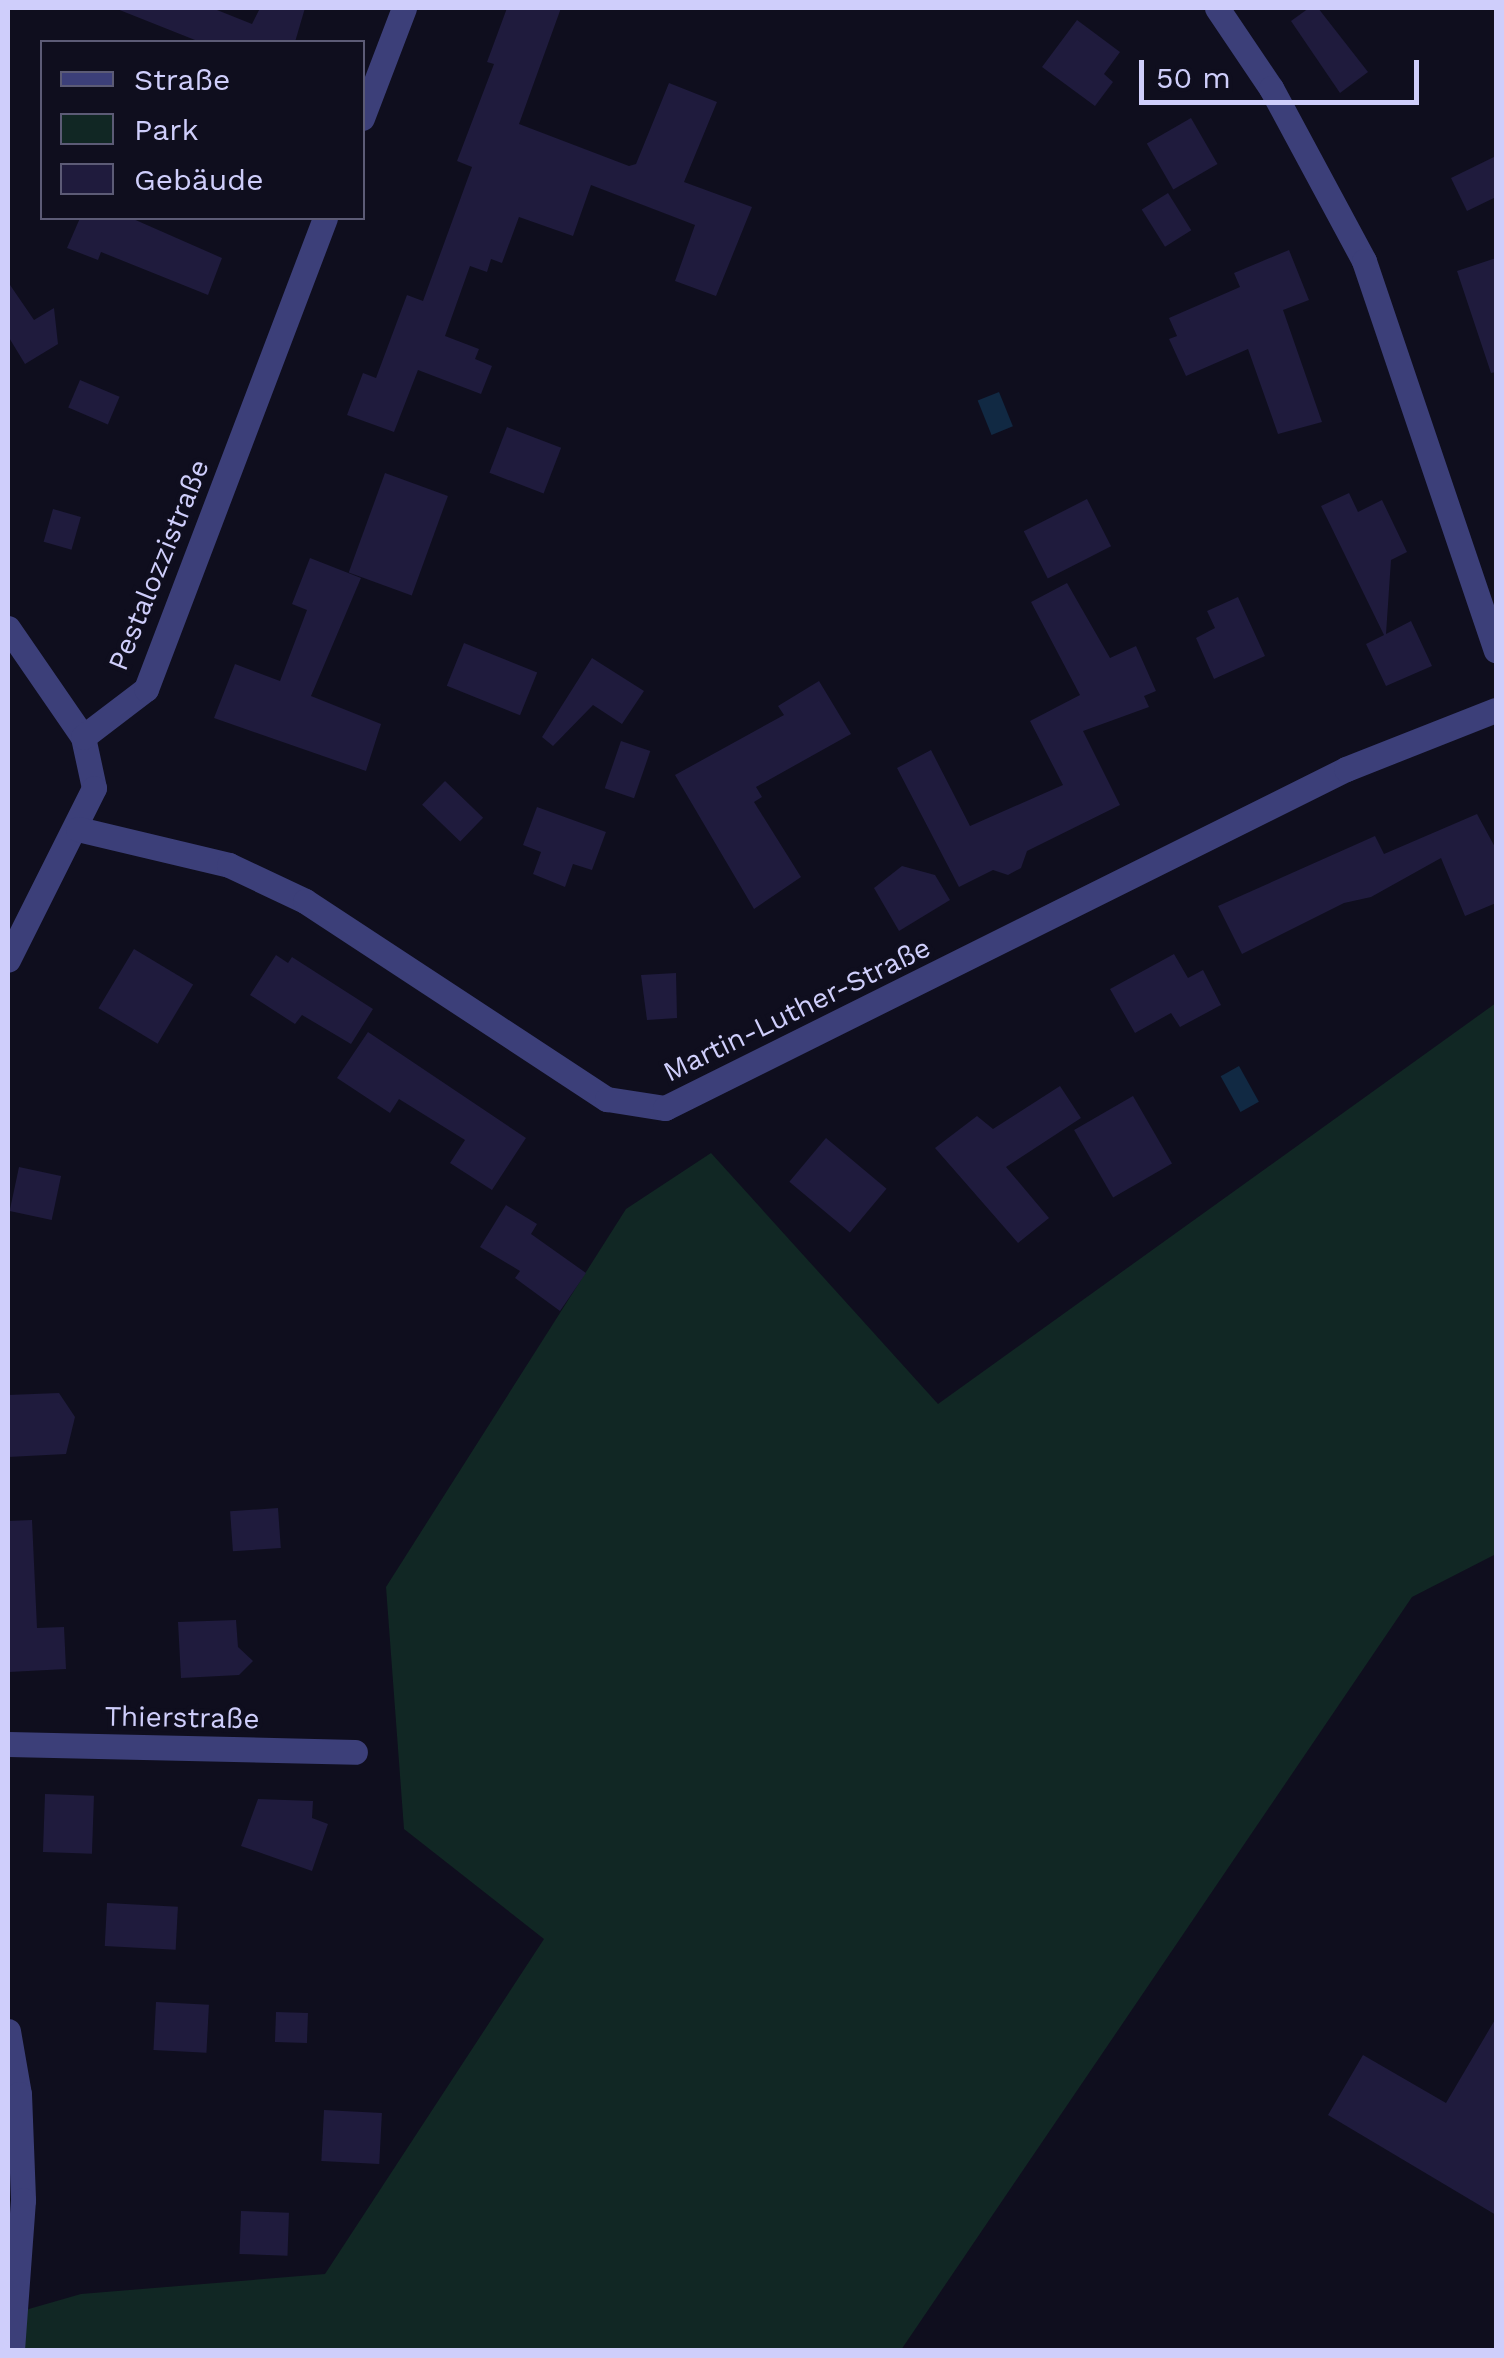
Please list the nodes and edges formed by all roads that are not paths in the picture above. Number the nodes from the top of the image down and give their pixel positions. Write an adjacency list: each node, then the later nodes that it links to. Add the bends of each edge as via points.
1 (404, 8): 3 (street)
2 (1217, 8): 6 (street, via 1270,88 1364,261)
3 (365, 110)
4 (324, 220): 8 (street, Pestalozzistraße, via 146,689)
5 (8, 628): 8 (street)
6 (1496, 650)
7 (1496, 710): 9 (street, Martin-Luther-Straße, via 1346,770 665,1108 607,1099 305,901 229,865)
8 (83, 737): 9 (street, via 94,788)
9 (78, 830): 10 (street)
10 (8, 960)
11 (8, 1744): 12 (street, Thierstraße)
12 (355, 1752)
13 (8, 2031): 14 (street, via 19,2094 23,2200)
14 (12, 2350)

